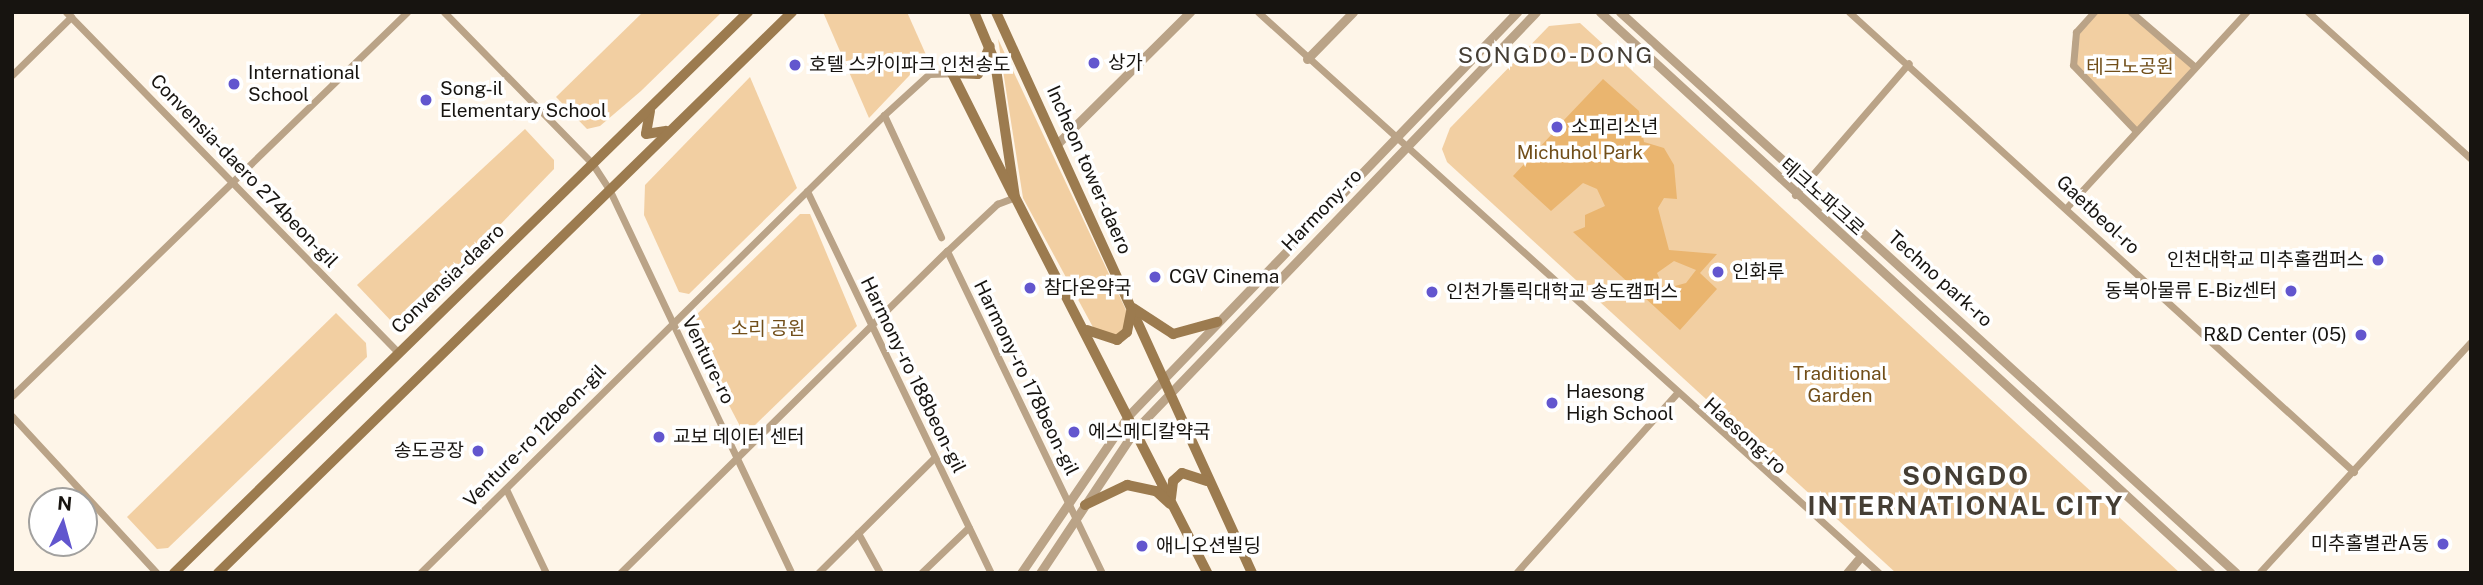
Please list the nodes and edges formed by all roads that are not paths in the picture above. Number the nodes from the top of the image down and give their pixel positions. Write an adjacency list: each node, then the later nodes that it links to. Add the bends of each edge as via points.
1 (407, 12): 37 (street)
2 (444, 12): 36 (street, Venture-ro)
3 (748, 12): 28 (main road, Convensia-daero)
4 (792, 12): 30 (main road)
5 (974, 12): 20 (main road)
6 (996, 12): 33 (main road, Incheon tower-daero)
7 (1190, 12): 33 (street)
8 (1258, 12): 21 (street, Haesong-ro)
9 (1353, 12): 21 (street)
10 (1517, 12): 32 (street, Harmony-ro)
11 (1536, 12): 34 (street, Harmony-ro)
12 (1600, 12): 41 (street, 테크노파크로)
13 (1619, 12): 38 (street, Techno park-ro)
14 (1849, 12): 22 (street, Gaetbeol-ro)
15 (2094, 12): 31 (street, via 2076,32 2073,65)
16 (2130, 12): 23 (street)
17 (2246, 12): 23 (street)
18 (2308, 12): 35 (street)
19 (69, 15): 25 (street); 37 (street, Convensia-daero 274beon-gil)
20 (990, 44): 26 (main road, via 984,68); 42 (main road)
21 (1307, 59): 32 (street, Haesong-ro)
22 (1909, 63): 38 (street); 43 (street, Gaetbeol-ro)
23 (2195, 67): 31 (street)
24 (952, 73): 26 (main road); 27 (main road); 29 (street, Venture-ro 12beon-gil, via 929,74)
25 (12, 75)
26 (969, 76): 27 (main road)
27 (961, 91): 42 (main road, via 1000,180)
28 (655, 102): 30 (main road, via 646,118 646,134 655,136); 36 (main road, Convensia-daero)
29 (884, 115): 40 (street, Venture-ro 12beon-gil); 44 (street)
30 (677, 124): 39 (main road)
31 (2136, 131): 43 (street)
32 (1394, 140): 34 (street, Haesong-ro); 49 (street, Harmony-ro)
33 (1059, 142): 46 (main road, Incheon tower-daero)
34 (1408, 148): 54 (street, Harmony-ro); 55 (street, Haesong-ro)
35 (2471, 159)
36 (592, 163): 39 (street, Venture-ro); 52 (main road, Convensia-daero)
37 (232, 182): 52 (street, Convensia-daero 274beon-gil); 56 (street)
38 (1807, 182): 41 (street); 92 (street, Techno park-ro)
39 (610, 191): 48 (street, Venture-ro); 74 (main road)
40 (807, 191): 48 (street, Venture-ro 12beon-gil); 50 (street, Harmony-ro 188beon-gil)
41 (1795, 195): 91 (street, 테크노파크로)
42 (1015, 197): 45 (street, via 997,204); 47 (main road)
43 (2067, 207): 62 (street, Gaetbeol-ro)
44 (941, 237)
45 (947, 251): 50 (street); 65 (street, Harmony-ro 178beon-gil)
46 (1129, 303): 47 (main road, via 1130,325 1117,340 1096,337); 49 (main road, via 1173,334); 53 (main road, Incheon tower-daero)
47 (1076, 314): 58 (main road)
48 (672, 322): 60 (street, Venture-ro); 64 (street, Venture-ro 12beon-gil)
49 (1217, 322): 53 (street, Harmony-ro)
50 (871, 326): 60 (street); 61 (street, Harmony-ro 188beon-gil)
51 (2471, 342): 62 (street)
52 (398, 352): 73 (main road, Convensia-daero)
53 (1163, 380): 54 (main road, Incheon tower-daero); 58 (street, Harmony-ro)
54 (1169, 394): 59 (street, Harmony-ro); 63 (main road, Incheon tower-daero)
55 (1676, 394): 71 (street, Haesong-ro); 88 (street)
56 (12, 396)
57 (12, 416): 72 (street)
58 (1128, 416): 59 (main road); 65 (street, Harmony-ro)
59 (1135, 430): 66 (street, Harmony-ro); 67 (main road)
60 (736, 453): 77 (street); 78 (street, Venture-ro)
61 (934, 458): 69 (street, Harmony-ro 188beon-gil); 70 (street)
62 (2354, 472): 93 (street)
63 (1212, 486): 67 (main road, via 1198,474 1182,473 1173,481); 87 (main road, Incheon tower-daero)
64 (506, 489): 75 (street, Venture-ro 12beon-gil); 76 (street)
65 (1068, 503): 68 (street, Harmony-ro 178beon-gil); 83 (street, Harmony-ro)
66 (1085, 505): 67 (main road, via 1127,485 1156,491); 68 (street, Harmony-ro)
67 (1173, 505): 86 (main road)
68 (1076, 519): 84 (street, Harmony-ro); 85 (street, Harmony-ro 178beon-gil)
69 (970, 527): 81 (street); 82 (street, Harmony-ro 188beon-gil)
70 (859, 533): 79 (street); 80 (street)
71 (1858, 559): 89 (street); 90 (street, Haesong-ro)
72 (157, 573)
73 (174, 573)
74 (218, 573)
75 (420, 573)
76 (546, 573)
77 (620, 573)
78 (791, 573)
79 (818, 573)
80 (880, 573)
81 (921, 573)
82 (991, 573)
83 (1021, 573)
84 (1040, 573)
85 (1101, 573)
86 (1207, 573)
87 (1252, 573)
88 (1516, 573)
89 (1847, 573)
90 (1878, 573)
91 (2211, 573)
92 (2236, 573)
93 (2259, 573)

